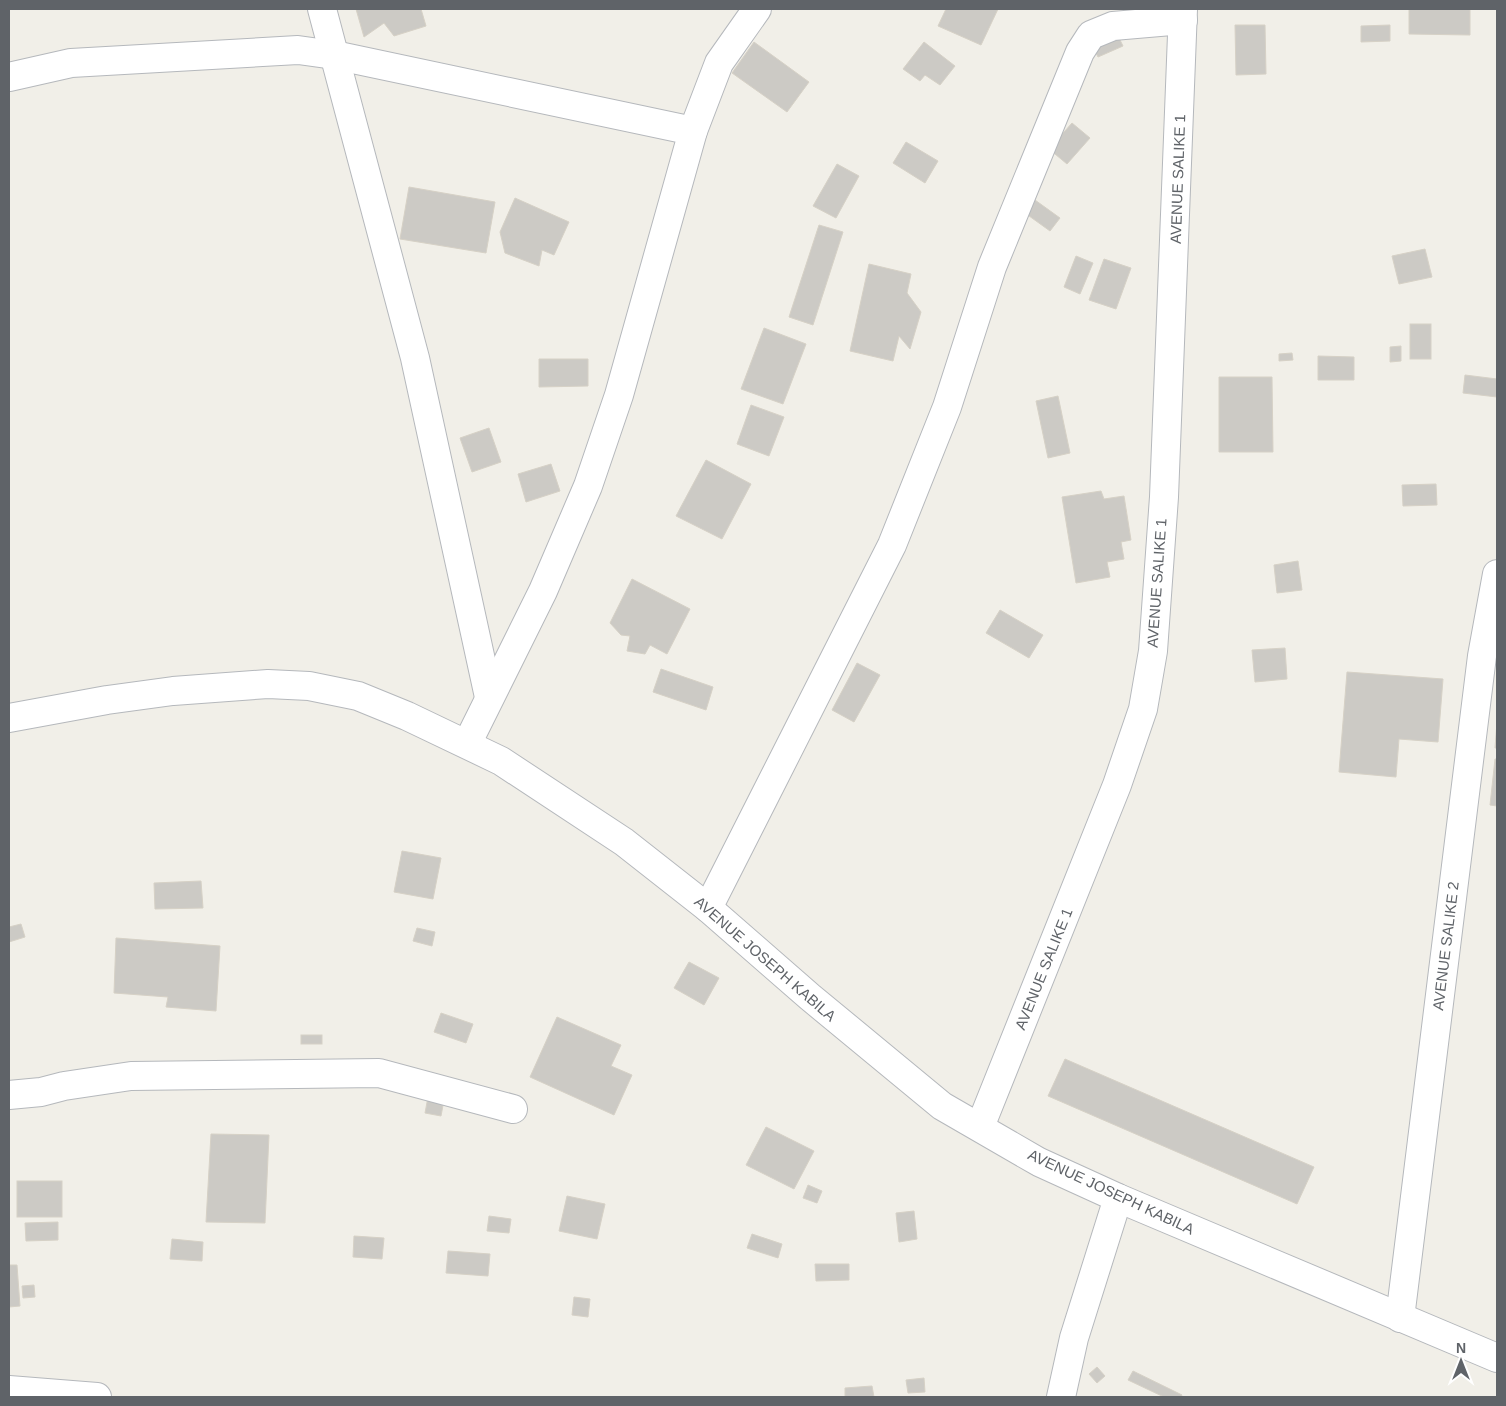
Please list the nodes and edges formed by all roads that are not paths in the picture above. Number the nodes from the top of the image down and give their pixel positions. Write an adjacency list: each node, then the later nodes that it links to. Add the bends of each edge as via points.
1 (322, 9): 4 (street)
2 (757, 9): 6 (street, via 719,64)
3 (1183, 14): 11 (street, via 1113,26 1091,35 1080,52 992,267 947,407 892,545); 14 (street, AVENUE SALIKE 1, via 1164,497 1153,651 1143,709 1117,785)
4 (334, 55): 5 (street, via 290,51 71,64); 6 (street); 8 (street, via 415,358)
5 (9, 77)
6 (693, 131): 8 (street, via 619,395 588,486 543,590)
7 (1497, 574): 16 (street, AVENUE SALIKE 2, via 1482,656)
8 (489, 697): 10 (street)
9 (9, 718): 10 (street, AVENUE JOSEPH KABILA, via 173,691 268,684 310,686 358,696)
10 (467, 744): 11 (street, AVENUE JOSEPH KABILA, via 501,761 624,842)
11 (708, 908): 14 (street, AVENUE JOSEPH KABILA, via 942,1106)
12 (9, 1094): 13 (street, via 41,1092 131,1076 379,1073)
13 (513, 1108)
14 (980, 1127): 15 (street, AVENUE JOSEPH KABILA, via 1039,1162)
15 (1118, 1198): 16 (street, AVENUE JOSEPH KABILA); 20 (street, via 1074,1338)
16 (1400, 1318): 17 (street, AVENUE JOSEPH KABILA)
17 (1497, 1358)
18 (9, 1390): 19 (street)
19 (97, 1397)
20 (1061, 1397)

